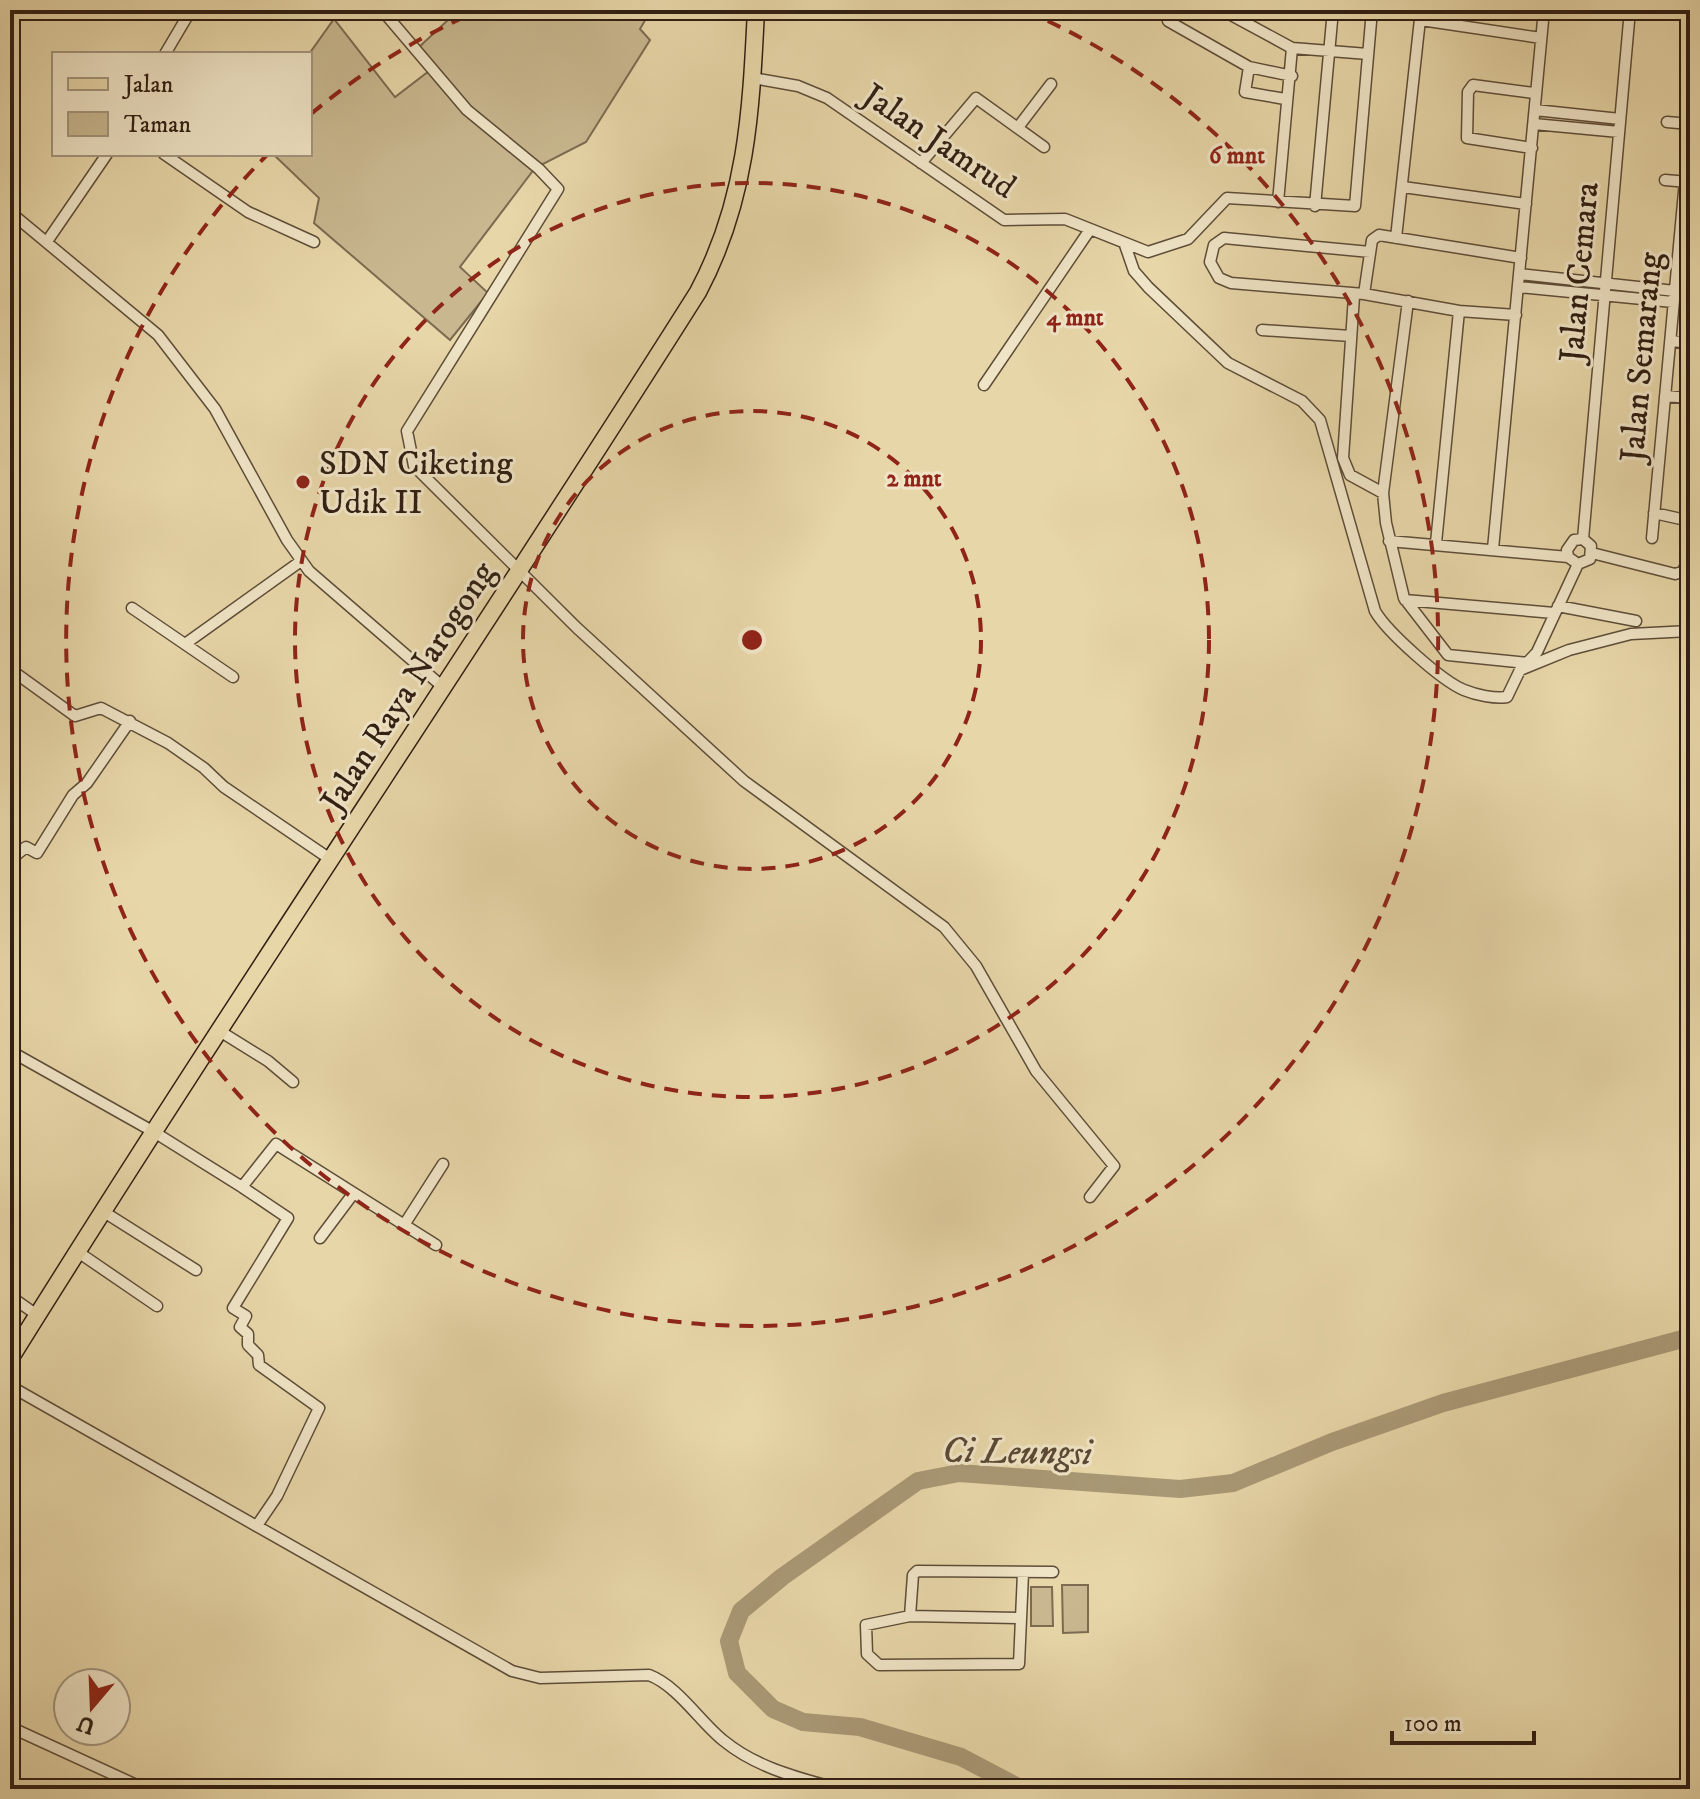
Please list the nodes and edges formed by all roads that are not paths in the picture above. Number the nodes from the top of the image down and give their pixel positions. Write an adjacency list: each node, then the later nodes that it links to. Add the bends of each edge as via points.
1 (191, 10): 14 (street)
2 (382, 10): 78 (street, via 467,110 558,189 407,431 414,466)
3 (756, 10): 18 (main road, Jalan Raya Narogong)
4 (1176, 10): 16 (street, via 1168,21)
5 (1222, 10): 12 (street)
6 (1333, 10): 13 (street)
7 (1372, 10): 15 (street, Jalan Jamrud)
8 (1544, 10): 11 (street)
9 (1630, 10): 24 (street, Jalan Cemara)
10 (1421, 15): 11 (street); 37 (street)
11 (1541, 38): 20 (street)
12 (1292, 48): 13 (street); 17 (street)
13 (1328, 51): 15 (street); 40 (street)
14 (166, 52)
15 (1368, 54): 40 (street, Jalan Jamrud, via 1355,205)
16 (1249, 67): 17 (street); 21 (street, via 1245,92)
17 (1292, 76): 38 (street)
18 (753, 78): 34 (street, Jalan Jamrud, via 798,86 827,98); 78 (main road, Jalan Raya Narogong, via 736,200 712,265)
19 (1051, 84): 28 (street)
20 (1534, 93): 22 (street); 31 (street, via 1473,85 1468,92 1467,138)
21 (1285, 99)
22 (1535, 110): 24 (street); 26 (street)
23 (1690, 110): 27 (street)
24 (1620, 119): 29 (street, Jalan Cemara)
25 (1667, 122): 27 (street)
26 (1534, 124): 29 (street); 31 (street)
27 (1689, 124)
28 (1019, 126): 30 (street); 34 (street, via 976,98)
29 (1619, 132): 52 (street, Jalan Cemara)
30 (1044, 147)
31 (1532, 148): 39 (street)
32 (106, 156): 45 (street)
33 (167, 156): 46 (street, via 248,212)
34 (921, 163): 42 (street, Jalan Jamrud, via 1004,220 1065,219)
35 (1665, 180): 36 (street)
36 (1688, 182): 43 (street, Jalan Semarang)
37 (1403, 187): 39 (street); 44 (street)
38 (1278, 202): 40 (street, Jalan Jamrud); 47 (street, Jalan Jamrud, via 1227,198 1180,244 1144,252)
39 (1526, 204): 49 (street)
40 (1315, 206)
41 (10, 212): 45 (street)
42 (1089, 231): 47 (street, Jalan Jamrud); 62 (street)
43 (1685, 233): 54 (street, Jalan Semarang)
44 (1396, 238): 48 (street, via 1375,236); 49 (street)
45 (48, 240): 76 (street, via 158,335 186,367)
46 (314, 242)
47 (1125, 245): 83 (street, via 1134,271 1228,363 1302,401 1320,420 1375,611 1455,686 1507,697 1520,670 1569,650 1638,633)
48 (1370, 252): 53 (street); 53 (street, via 1224,238 1214,245 1210,262 1219,278 1231,283)
49 (1521, 258): 50 (street)
50 (1520, 274): 51 (street); 52 (street)
51 (1519, 287): 52 (street); 57 (street)
52 (1605, 289): 54 (street); 69 (street, Jalan Cemara)
53 (1359, 295): 55 (street); 59 (street)
54 (1674, 296): 60 (street, Jalan Semarang)
55 (1408, 301): 56 (street); 65 (street)
56 (1459, 311): 57 (street); 71 (street)
57 (1516, 315): 72 (street)
58 (1262, 330): 59 (street)
59 (1351, 336): 65 (street, via 1343,458 1350,475)
60 (1672, 341): 61 (street); 63 (street, Jalan Semarang)
61 (1690, 343)
62 (984, 385)
63 (1665, 396): 64 (street); 66 (street, Jalan Semarang)
64 (1690, 398)
65 (1383, 493): 70 (street)
66 (1654, 513): 67 (street); 68 (street, Jalan Semarang)
67 (1690, 521)
68 (1652, 538)
69 (1583, 539): 73 (street); 74 (street, via 1569,544)
70 (1389, 541): 71 (street); 79 (street)
71 (1436, 543): 72 (street)
72 (1493, 549): 74 (street)
73 (1592, 553): 75 (street, via 1675,574); 77 (street)
74 (1568, 557): 77 (street)
75 (1690, 559)
76 (301, 561): 84 (street); 87 (street)
77 (1578, 564): 81 (street)
78 (517, 570): 87 (main road, Jalan Raya Narogong); 98 (street, via 744,781 944,927 976,966 1036,1071 1114,1166)
79 (1405, 600): 81 (street); 81 (street, via 1448,655 1522,664 1534,659)
80 (132, 608): 84 (street)
81 (1556, 609): 82 (street)
82 (1636, 621)
83 (1690, 631)
84 (185, 644): 86 (street)
85 (10, 669): 88 (street, via 77,717 100,708)
86 (233, 677)
87 (443, 687): 89 (main road, Jalan Raya Narogong)
88 (130, 721): 89 (street, via 192,759 224,787 258,804); 90 (street, via 37,853 26,847)
89 (330, 859): 91 (main road, Jalan Raya Narogong)
90 (10, 860)
91 (218, 1030): 93 (street); 94 (main road, Jalan Raya Narogong)
92 (10, 1051): 94 (street)
93 (293, 1082)
94 (154, 1132): 96 (street); 99 (main road, Jalan Raya Narogong)
95 (443, 1164): 100 (street)
96 (242, 1187): 97 (street, via 276,1144); 110 (street, via 288,1218 233,1308 246,1316 240,1327 248,1334 259,1365 319,1408)
97 (353, 1194): 100 (street); 101 (street)
98 (1090, 1197)
99 (104, 1212): 103 (main road, Jalan Raya Narogong); 104 (street)
100 (404, 1225): 102 (street)
101 (320, 1238)
102 (436, 1245)
103 (78, 1252): 106 (street); 107 (main road, Jalan Raya Narogong)
104 (196, 1270)
105 (10, 1296): 107 (street)
106 (157, 1306)
107 (37, 1315): 108 (main road, Jalan Raya Narogong)
108 (10, 1359)
109 (10, 1386): 110 (street)
110 (258, 1524): 117 (street, via 512,1671 540,1678 649,1675 734,1749 777,1771)
111 (1053, 1572): 112 (street)
112 (1023, 1573): 113 (street, via 917,1571); 114 (street)
113 (910, 1616): 114 (street); 114 (street, via 866,1625 871,1661 1018,1664)
114 (1021, 1618)
115 (10, 1727): 116 (street)
116 (145, 1789)
117 (839, 1789)

